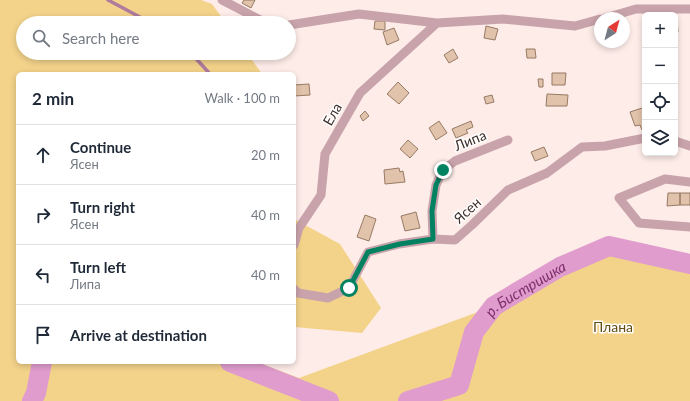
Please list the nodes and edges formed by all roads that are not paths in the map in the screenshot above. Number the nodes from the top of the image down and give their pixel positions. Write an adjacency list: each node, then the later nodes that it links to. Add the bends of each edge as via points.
1 (222, 0): 4 (street)
2 (690, 9): 3 (street, via 636,9)
3 (626, 12)
4 (253, 16)
5 (594, 21): 6 (street, via 575,26 503,19)
6 (437, 23): 7 (street, via 359,14); 14 (street, Ела, via 360,93 325,154 321,195 299,228)
7 (296, 24)
8 (642, 139): 15 (street, Ясен, via 605,146 582,147 547,173 508,190 455,240)
9 (508, 140): 15 (street, Липа, via 455,161 443,170 436,185 432,211)
10 (678, 142): 11 (street)
11 (690, 146)
12 (690, 182): 13 (street, via 665,179 619,198 639,223)
13 (690, 227)
14 (296, 238)
15 (433, 239): 16 (street, Ясен, via 368,252 349,288 328,298)
16 (296, 291)

